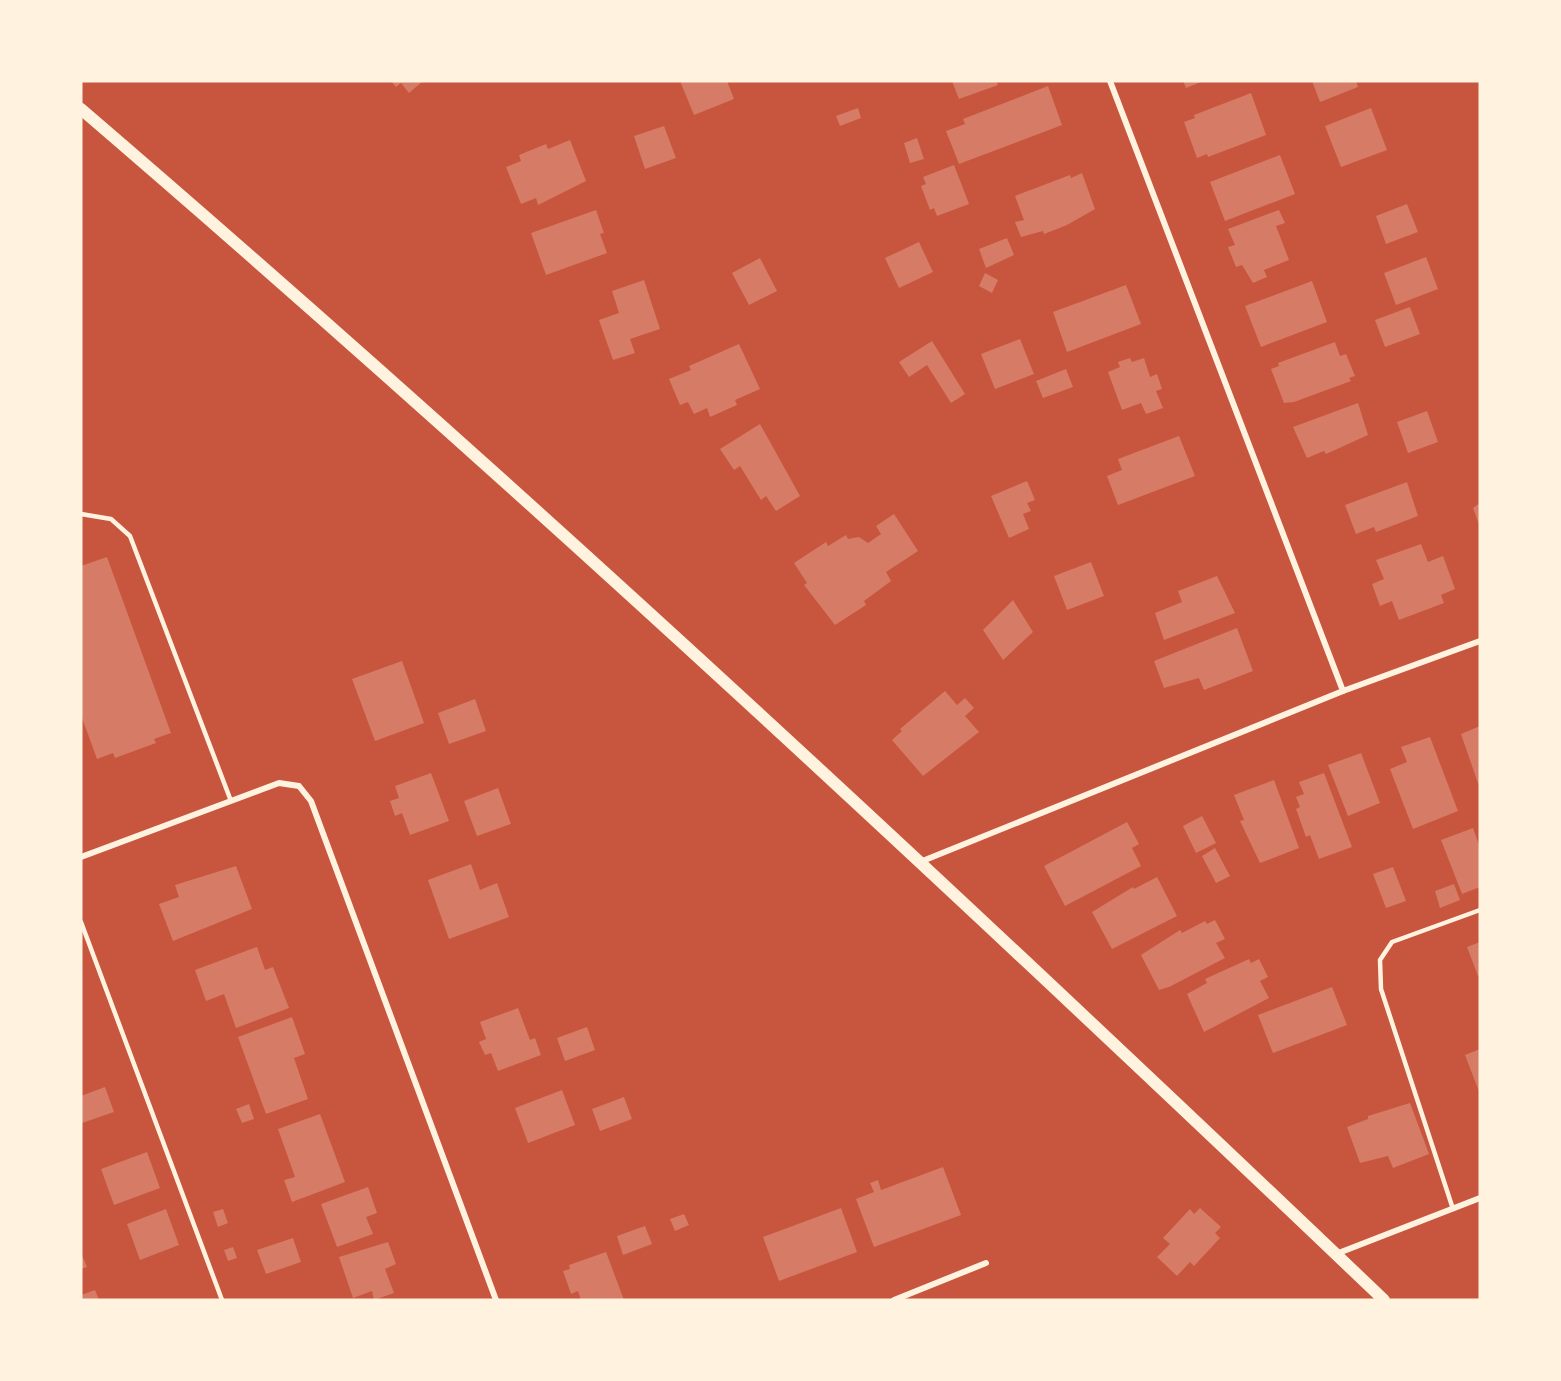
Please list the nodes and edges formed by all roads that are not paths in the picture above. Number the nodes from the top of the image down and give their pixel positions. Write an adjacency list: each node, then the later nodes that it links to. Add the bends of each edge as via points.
1 (1110, 81): 5 (street)
2 (81, 109): 8 (main road, via 414,401)
3 (81, 514): 6 (lane, via 111,519 130,536)
4 (1480, 640): 5 (street)
5 (1342, 691): 8 (street)
6 (231, 801): 7 (street); 16 (street, via 279,783 299,786 311,801)
7 (81, 857)
8 (919, 862): 13 (main road)
9 (1480, 910): 12 (lane, via 1392,942 1380,960 1381,989)
10 (81, 922): 15 (lane)
11 (1480, 1198): 12 (street)
12 (1453, 1209): 13 (street)
13 (1336, 1254): 18 (main road)
14 (986, 1263): 17 (street)
15 (222, 1300)
16 (496, 1300)
17 (894, 1300)
18 (1384, 1300)

